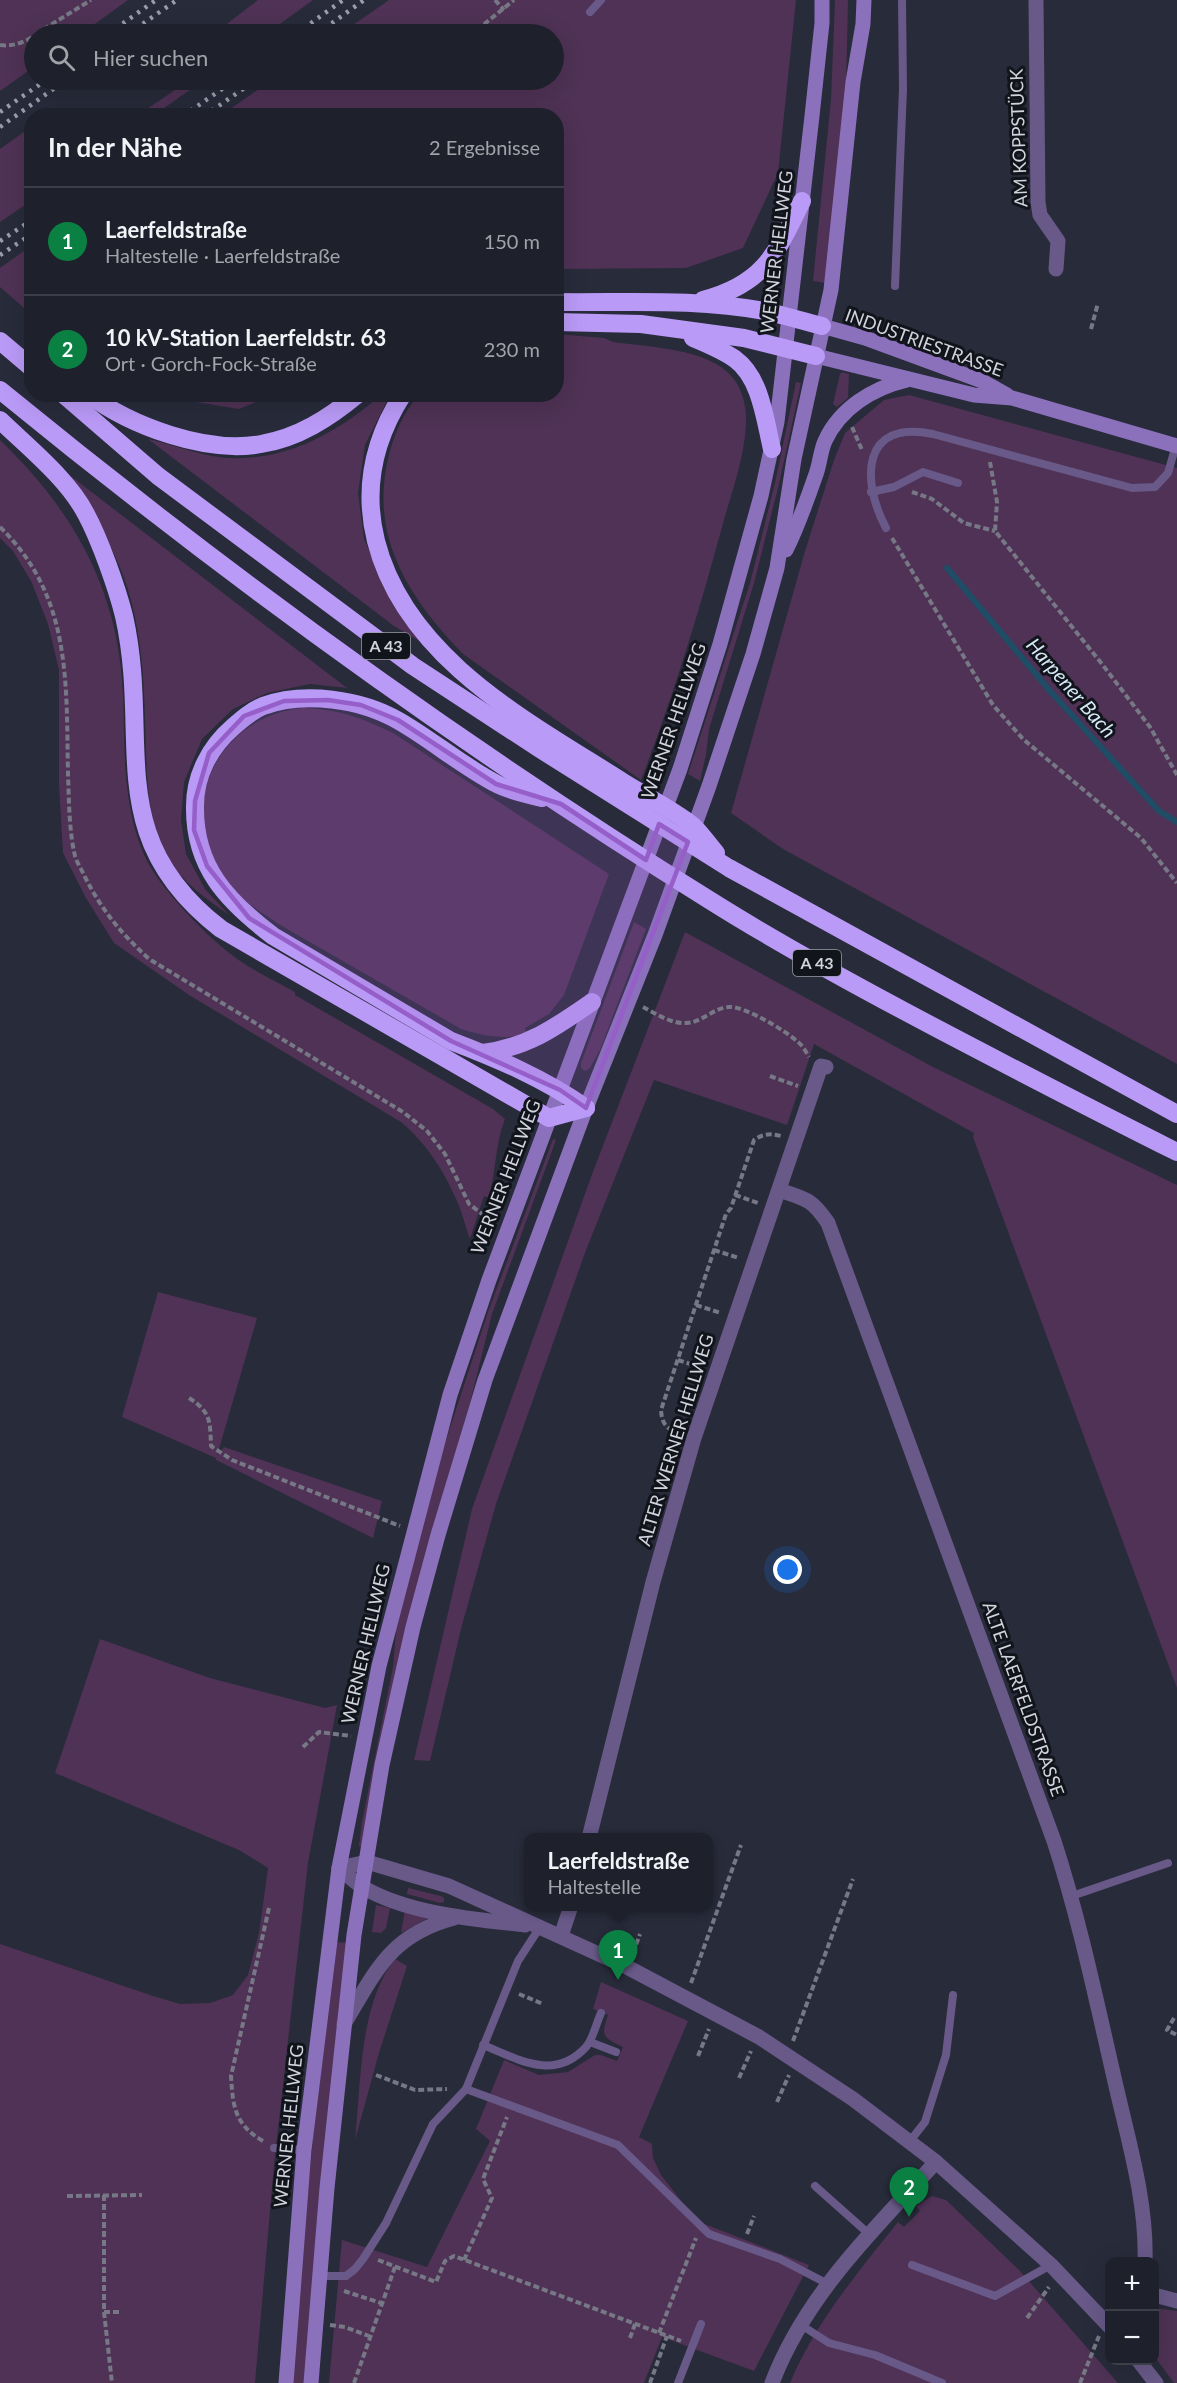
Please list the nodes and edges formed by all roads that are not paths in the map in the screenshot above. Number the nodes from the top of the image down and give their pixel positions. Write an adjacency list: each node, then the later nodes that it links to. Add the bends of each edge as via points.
1 (601, 0): 6 (lane)
2 (822, 0): 7 (main road, WERNER HELLWEG)
3 (864, 0): 14 (main road, via 832,280)
4 (902, 0): 9 (lane, via 903,89)
5 (1036, 0): 8 (street, AM KOPPSTÜCK, via 1038,202 1040,215 1058,241)
6 (590, 12)
7 (802, 201): 11 (highway, via 763,269 737,289); 12 (main road, WERNER HELLWEG)
8 (1056, 269)
9 (895, 286)
10 (564, 302): 11 (highway)
11 (689, 304): 12 (highway)
12 (788, 318): 14 (highway); 17 (main road, WERNER HELLWEG)
13 (564, 322): 15 (highway)
14 (822, 326): 19 (main road); 23 (main road, INDUSTRIESTRASSE, via 982,381)
15 (675, 329): 17 (highway); 30 (highway, via 737,360 748,373)
16 (6, 346): 18 (highway); 20 (highway)
17 (785, 348): 19 (highway); 30 (main road, WERNER HELLWEG)
18 (24, 354)
19 (816, 356): 21 (main road, INDUSTRIESTRASSE); 34 (main road, via 794,459)
20 (24, 361)
21 (910, 379): 23 (main road, INDUSTRIESTRASSE, via 974,395); 34 (main road, via 885,385 855,403 833,426)
22 (0, 390): 35 (highway, A 43, via 121,489 275,605)
23 (1012, 398): 29 (main road, INDUSTRIESTRASSE)
24 (72, 402): 36 (highway, A 43, via 159,476 412,666)
25 (101, 402): 26 (highway, via 132,422 195,440 242,445 270,442 314,426)
26 (347, 402)
27 (399, 402): 36 (highway, via 379,444 370,495 377,545 402,601 429,638 471,680 517,714 693,826)
28 (0, 420): 43 (highway, via 58,476 86,512 96,536 123,614 129,645 141,814 150,841 177,886 197,911 221,929)
29 (1176, 446): 32 (lane, via 1168,473 1155,487 1132,488 918,430 892,435 884,441 871,465)
30 (772, 449): 37 (main road, WERNER HELLWEG, via 723,633 680,769)
31 (958, 483): 32 (lane, via 923,472 894,487)
32 (871, 492): 33 (lane)
33 (886, 528)
34 (777, 568): 41 (main road, via 709,786)
35 (561, 804): 38 (highway, via 496,784 398,720 360,705 328,700 284,701 244,716 209,753 199,779 194,830 199,849 218,884 249,918 451,1041); 44 (highway, A 43, via 712,903 844,978)
36 (729, 868): 42 (highway, A 43)
37 (592, 1002): 38 (highway, via 536,1039); 40 (main road, WERNER HELLWEG)
38 (483, 1053): 40 (highway)
39 (822, 1070): 45 (street, ALTER WERNER HELLWEG)
40 (560, 1090): 41 (highway); 43 (main road, WERNER HELLWEG)
41 (586, 1108): 43 (highway); 47 (main road, via 485,1380 438,1535 382,1765)
42 (1177, 1114)
43 (549, 1118): 49 (main road, WERNER HELLWEG, via 450,1395 394,1600)
44 (1177, 1152)
45 (779, 1190): 46 (street, ALTER WERNER HELLWEG, via 693,1438); 51 (street, ALTE LAERFELDSTRASSE, via 816,1205 828,1223)
46 (590, 1833)
47 (366, 1862): 49 (street); 50 (main road); 54 (street, via 449,1886)
48 (1168, 1863): 51 (lane)
49 (339, 1868): 50 (street); 65 (main road, WERNER HELLWEG)
50 (363, 1888): 53 (street); 58 (main road)
51 (1072, 1896): 69 (street, ALTE LAERFELDSTRASSE, via 1132,2156 1146,2237)
52 (569, 1911): 55 (street)
53 (457, 1917): 54 (street); 58 (street, via 414,1932 396,1946 375,1972)
54 (540, 1927): 55 (street); 60 (lane, via 518,1961)
55 (561, 1936): 63 (street, via 759,2037)
56 (953, 1995): 63 (lane, via 946,2055 925,2122)
57 (601, 2013): 59 (lane)
58 (343, 2027): 72 (main road)
59 (590, 2042): 60 (lane, via 563,2064 536,2066); 61 (lane)
60 (483, 2045): 62 (lane)
61 (616, 2052)
62 (466, 2089): 72 (lane, via 433,2124 386,2223 355,2269 346,2276); 73 (lane, via 618,2145 709,2234 780,2259)
63 (910, 2141): 66 (street)
64 (274, 2148): 65 (lane)
65 (304, 2150): 80 (main road, WERNER HELLWEG)
66 (936, 2162): 68 (street); 71 (street)
67 (815, 2186): 68 (lane)
68 (869, 2234): 73 (street)
69 (1145, 2257)
70 (912, 2265): 71 (lane, via 995,2296)
71 (1056, 2270): 76 (street)
72 (319, 2276): 81 (main road)
73 (828, 2284): 78 (street)
74 (1159, 2296): 75 (street)
75 (1177, 2301)
76 (1105, 2319)
77 (701, 2324): 82 (lane)
78 (801, 2325): 83 (street); 84 (lane, via 829,2343 875,2355)
79 (1141, 2365): 85 (street)
80 (286, 2383)
81 (311, 2383)
82 (678, 2383)
83 (772, 2383)
84 (942, 2383)
85 (1156, 2383)

